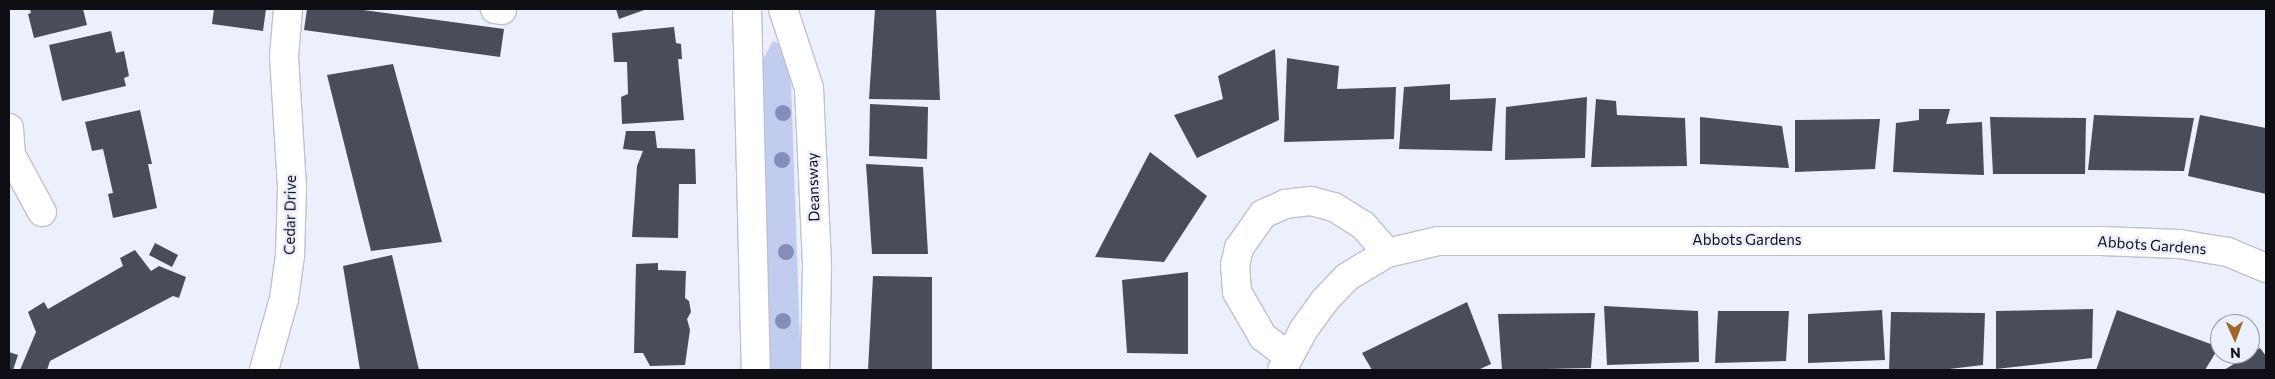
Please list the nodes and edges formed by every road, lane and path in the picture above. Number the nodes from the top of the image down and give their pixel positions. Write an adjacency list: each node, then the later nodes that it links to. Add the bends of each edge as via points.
1 (288, 9): 10 (street, Cedar Drive, via 284,56 292,187 290,256 284,299)
2 (747, 9): 11 (street)
3 (783, 9): 12 (street, Deansway, via 809,88 817,267)
4 (9, 128): 5 (street)
5 (10, 154): 6 (street)
6 (42, 212)
7 (1387, 253): 8 (street, Abbots Gardens, via 1438,241 1487,239 2102,241 2179,244 2228,252); 9 (street, Abbots Gardens, via 1347,277 1324,301); 9 (street, via 1363,225 1334,207 1311,201 1285,204 1264,214 1239,248 1235,265 1237,292 1263,337)
8 (2266, 268)
9 (1285, 363)
10 (264, 370)
11 (756, 370)
12 (815, 370)

